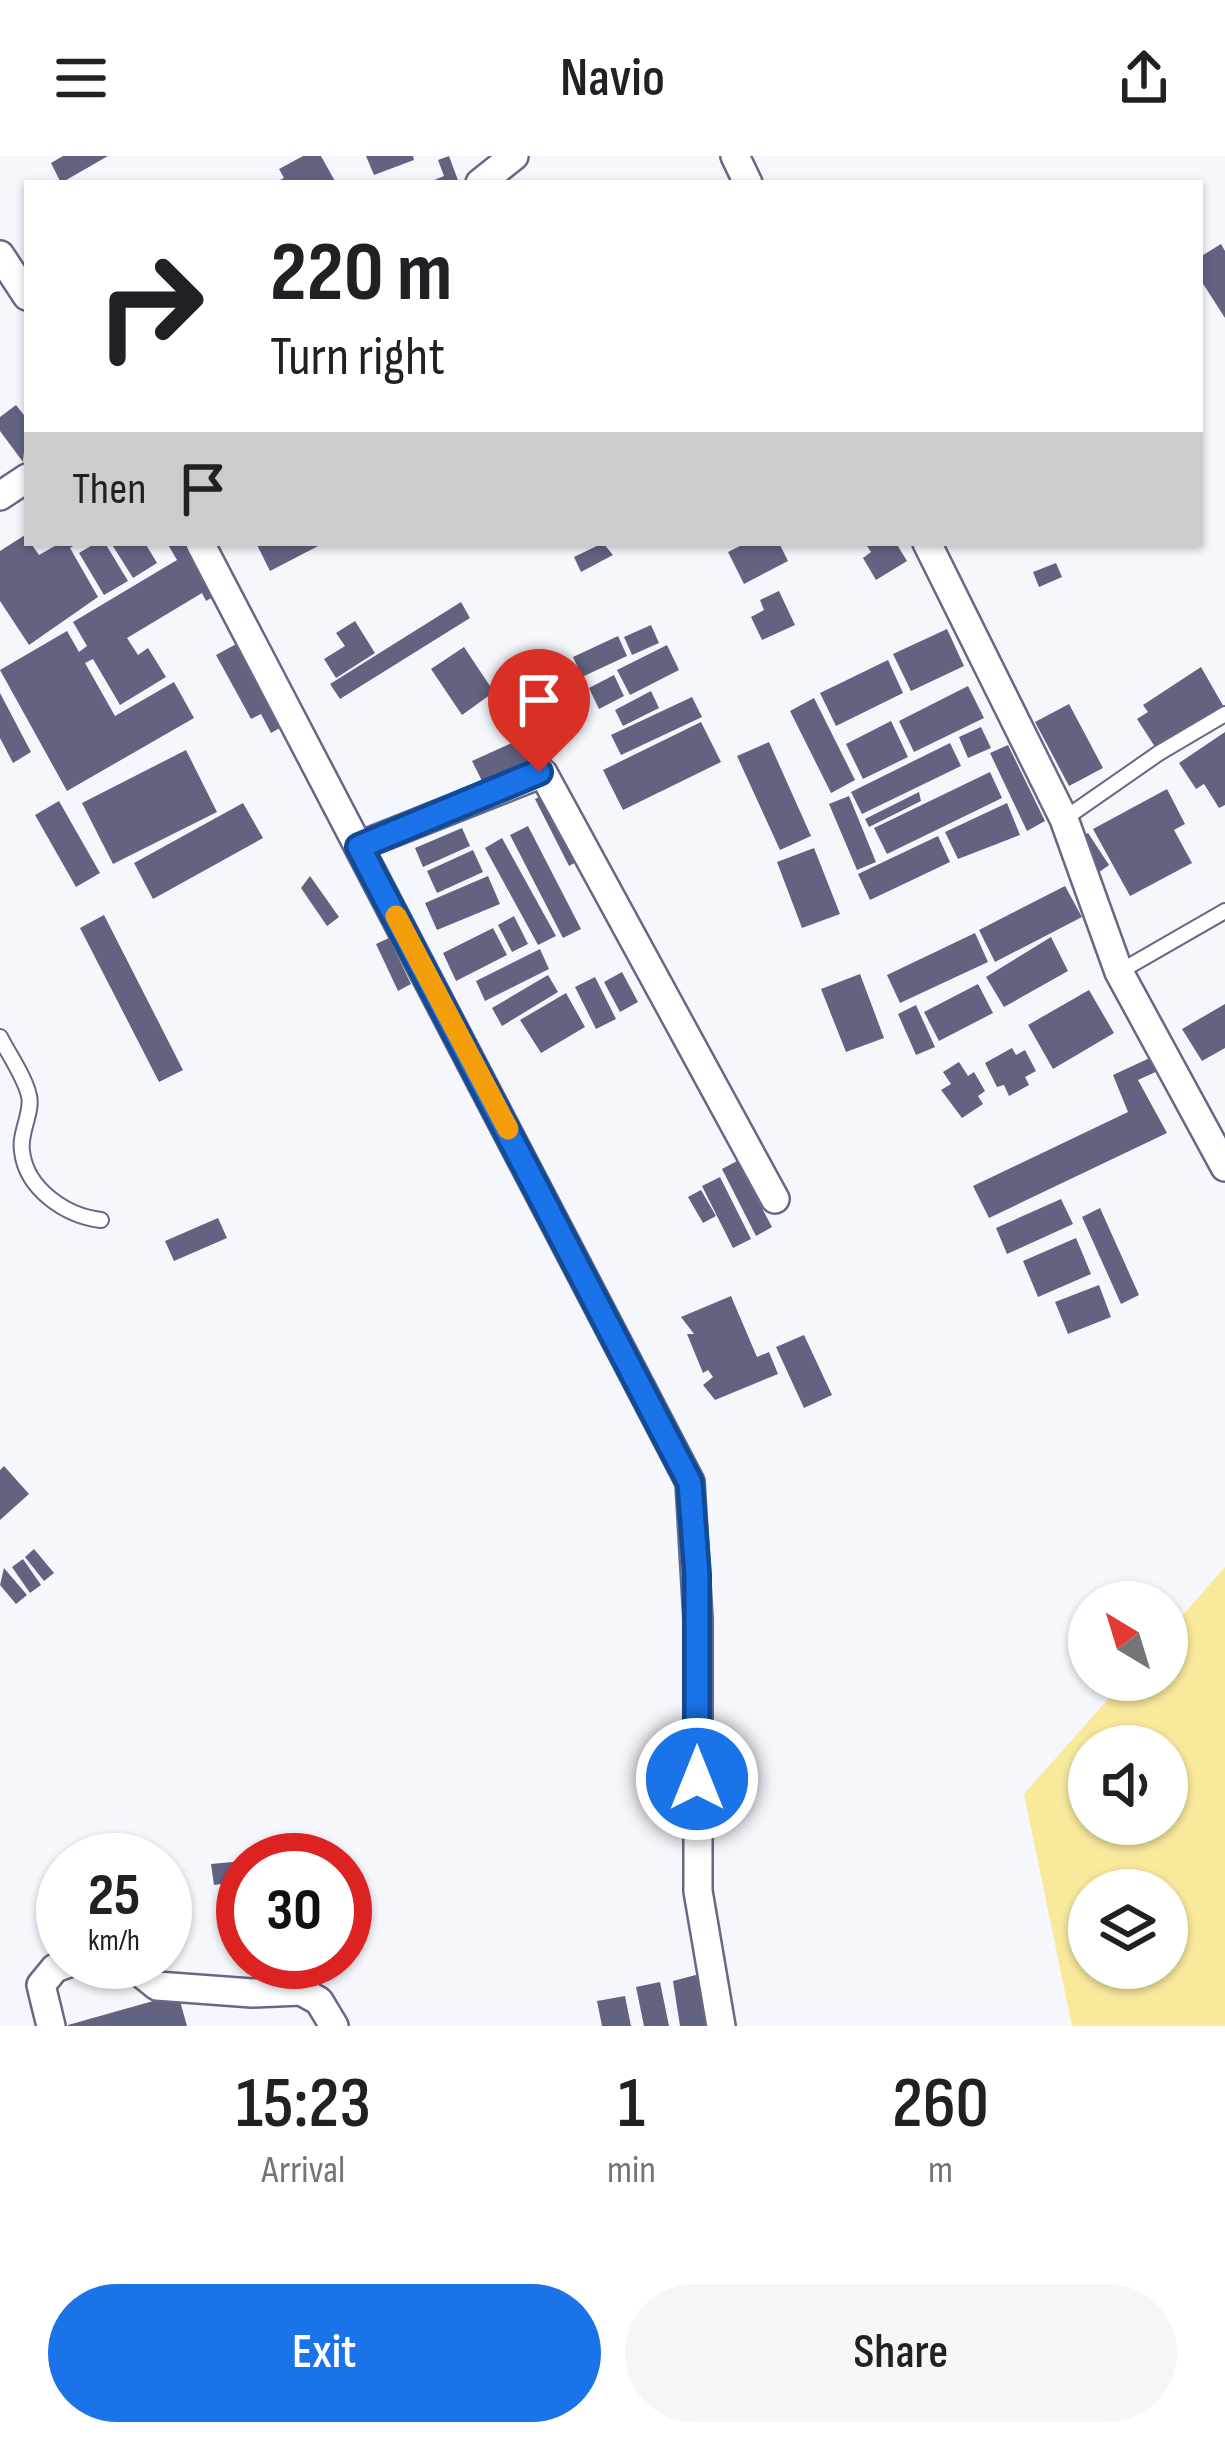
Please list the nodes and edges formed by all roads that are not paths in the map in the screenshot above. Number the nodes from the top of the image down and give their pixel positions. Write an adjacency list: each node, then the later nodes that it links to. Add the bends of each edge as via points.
1 (514, 156): 2 (street)
2 (484, 180)
3 (0, 256): 4 (street)
4 (24, 292)
5 (202, 546): 9 (street)
6 (928, 546): 8 (street)
7 (1225, 715): 8 (lane)
8 (1064, 819): 11 (street)
9 (359, 847): 14 (street, via 543,773); 20 (street, via 690,1483 698,1891)
10 (1225, 911): 11 (lane)
11 (1119, 972): 13 (street)
12 (0, 1037): 15 (lane, via 31,1099 22,1152 31,1179 54,1202)
13 (1225, 1168)
14 (775, 1199)
15 (101, 1220)
16 (42, 1989): 18 (street)
17 (192, 1989): 19 (street, via 301,1991 319,2001)
18 (51, 2026)
19 (334, 2026)
20 (721, 2026)

